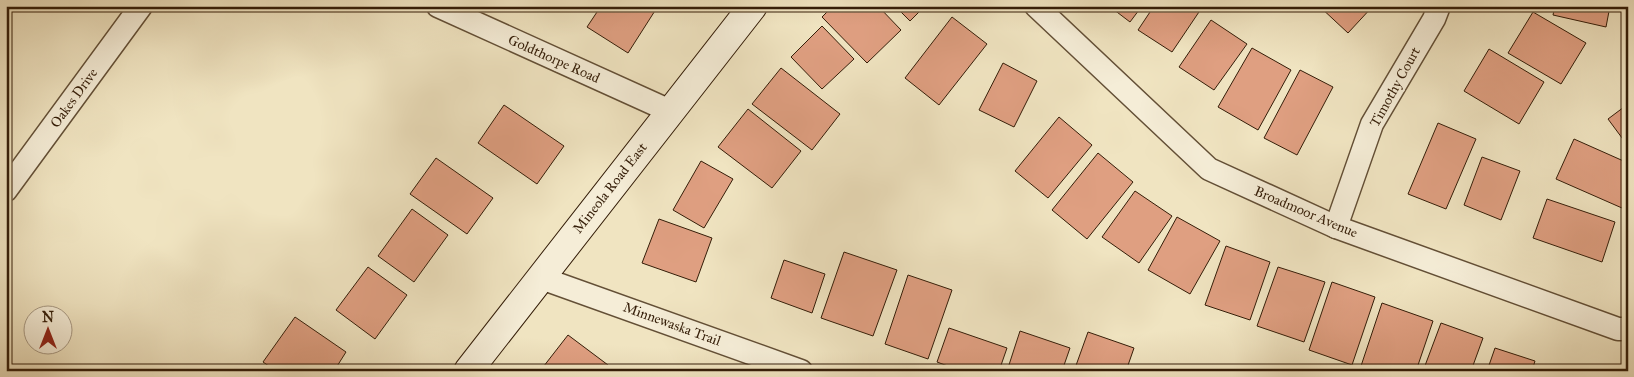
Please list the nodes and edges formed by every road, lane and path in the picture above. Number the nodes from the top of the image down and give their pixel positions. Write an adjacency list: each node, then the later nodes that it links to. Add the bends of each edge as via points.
1 (142, 6): 7 (street, Oakes Drive)
2 (438, 6): 6 (street, Goldthorpe Road)
3 (753, 6): 6 (street, Mineola Road East)
4 (1036, 6): 8 (street, Broadmoor Avenue, via 1209,169)
5 (1439, 6): 8 (street, Timothy Court, via 1372,124)
6 (670, 111): 9 (street, Mineola Road East)
7 (6, 190)
8 (1336, 227): 10 (street, Broadmoor Avenue)
9 (541, 278): 11 (street, Mineola Road East); 12 (street, Minnewaska Trail)
10 (1628, 329)
11 (468, 371)
12 (802, 371)

